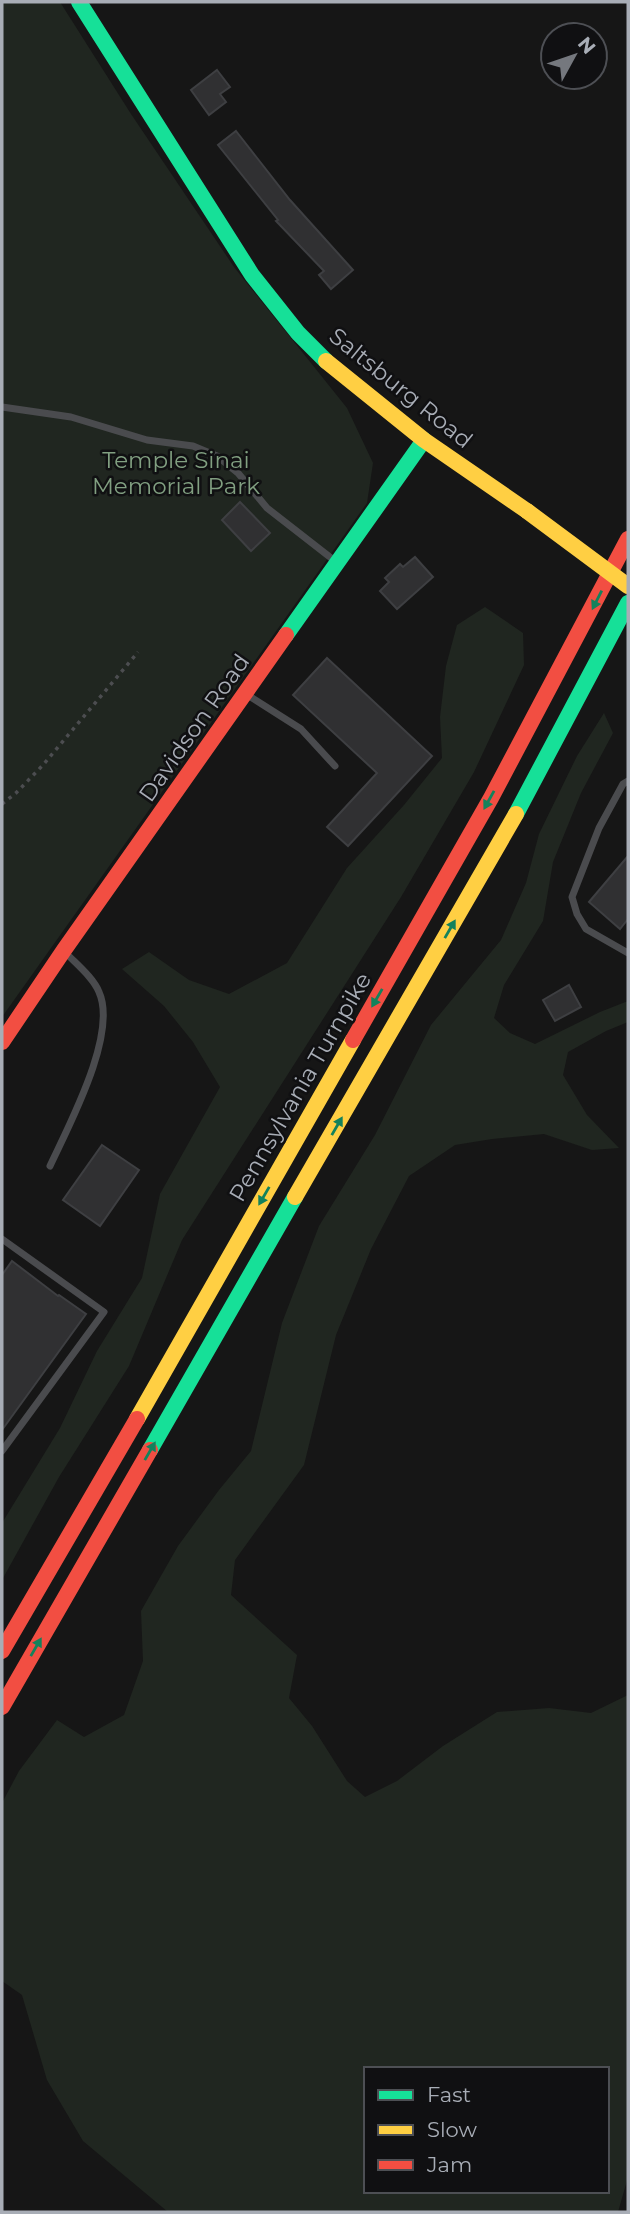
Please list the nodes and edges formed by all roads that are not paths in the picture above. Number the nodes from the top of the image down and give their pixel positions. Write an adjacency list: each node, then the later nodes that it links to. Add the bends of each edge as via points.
1 (79, 2): 3 (main road, Saltsburg Road, via 252,275 334,369)
2 (2, 407): 5 (lane, via 71,417 147,440 193,446 216,456 238,473 267,508)
3 (424, 440): 5 (main road, Davidson Road); 6 (main road, Saltsburg Road, bridge)
4 (628, 539): 17 (main road, Pennsylvania Turnpike, one-way to 17, via 491,798)
5 (339, 563): 8 (main road, Davidson Road)
6 (628, 586)
7 (628, 603): 18 (main road, one-way to 7, via 507,830)
8 (246, 694): 9 (lane, via 301,729); 11 (main road, Davidson Road)
9 (335, 766)
10 (628, 781): 12 (lane, via 599,828 572,897 586,929)
11 (64, 950): 13 (main road, Davidson Road); 14 (lane, via 98,989 105,1010 92,1072)
12 (628, 953)
13 (2, 1042)
14 (50, 1166)
15 (2, 1238): 16 (lane, via 104,1312)
16 (2, 1451)
17 (2, 1651)
18 (2, 1707)

